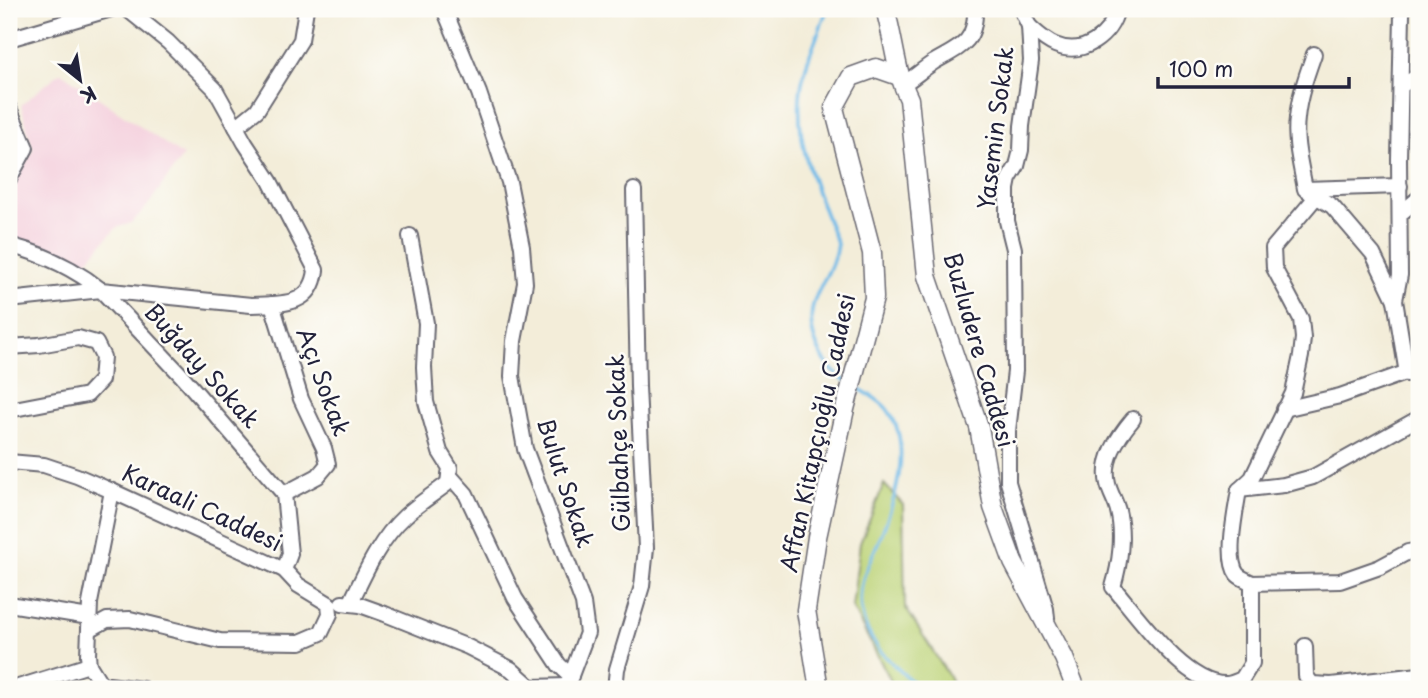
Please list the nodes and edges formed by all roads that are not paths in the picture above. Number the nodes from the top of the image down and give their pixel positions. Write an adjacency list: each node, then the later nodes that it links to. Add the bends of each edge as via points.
1 (111, 9): 11 (street)
2 (127, 9): 17 (street, via 215,89)
3 (306, 9): 17 (street, via 301,40 257,110)
4 (444, 9): 52 (street, Bulut Sokak, via 509,182 522,247 525,283 512,376 525,449 583,603 587,633)
5 (886, 9): 14 (street, Buzludere Caddesi)
6 (975, 9): 14 (street, via 972,35 963,46)
7 (1021, 9): 10 (street, Yasemin Sokak)
8 (1116, 9): 10 (street, via 1112,24 1097,41 1077,49 1057,46)
9 (1402, 14): 15 (street)
10 (1029, 26): 48 (street, Yasemin Sokak, via 1031,61 1021,150 1007,190 1007,220 1014,249 1015,371 1008,482)
11 (9, 39)
12 (1314, 54): 21 (street, via 1297,119 1299,160)
13 (1419, 76): 15 (street)
14 (900, 80): 48 (street, Buzludere Caddesi, via 909,99 927,276 979,427 993,507 1013,562); 58 (street, Affan Kitapçıoğlu Caddesi, via 876,68 851,77 834,108 872,253 874,298 817,537 806,610)
15 (1402, 85): 19 (street)
16 (9, 108): 18 (street, via 26,148)
17 (236, 127): 29 (street, via 316,271 314,284 305,295 289,303)
18 (9, 178)
19 (1399, 186): 21 (street); 23 (street)
20 (634, 190): 57 (street, Gülbahçe Sokak, via 646,548 642,586)
21 (1311, 193): 28 (street, via 1332,206 1373,254); 33 (street, via 1273,248 1274,268 1301,319 1303,338 1293,393)
22 (1419, 198): 23 (street)
23 (1400, 214): 28 (street, via 1400,275)
24 (410, 236): 37 (street, via 426,323 426,402)
25 (9, 245): 26 (street, Buğday Sokak, via 62,264)
26 (101, 289): 27 (street); 29 (street); 40 (street, Buğday Sokak)
27 (9, 300)
28 (1395, 300): 31 (street)
29 (272, 304): 40 (street, Açı Sokak, via 301,399 328,464 318,476)
30 (9, 348): 32 (street, via 78,338 96,342 103,357 101,380 87,395)
31 (1413, 371): 33 (street)
32 (9, 410)
33 (1284, 410): 38 (street, via 1252,478)
34 (1419, 418): 38 (street, via 1313,477)
35 (1133, 419): 43 (street, via 1119,437 1107,466 1121,536 1113,587 1182,664 1201,678 1226,684 1242,679 1252,663)
36 (9, 462): 39 (street, Karaali Caddesi, via 44,465)
37 (449, 475): 46 (street, via 448,483 391,531); 52 (street, via 466,494 515,598)
38 (1239, 490): 43 (street, via 1232,563 1238,575)
39 (112, 491): 42 (street, Karaali Caddesi); 47 (street)
40 (284, 494): 42 (street, via 290,554)
41 (1419, 550): 43 (street, via 1340,581)
42 (284, 570): 45 (street, Karaali Caddesi, via 298,585)
43 (1252, 583)
44 (9, 604): 47 (street)
45 (329, 604): 46 (street); 47 (street, via 330,614 321,633 300,642 220,640 130,619)
46 (350, 604): 54 (street, via 468,647 511,669)
47 (89, 624): 50 (street)
48 (1047, 626): 59 (street, Buzludere Caddesi)
49 (1305, 646): 51 (street, via 1306,676 1312,684)
50 (89, 665): 53 (street); 55 (street)
51 (1419, 675)
52 (569, 684): 54 (street)
53 (102, 687): 56 (street)
54 (528, 688)
55 (12, 689)
56 (143, 689)
57 (615, 689)
58 (819, 689)
59 (1076, 689)

